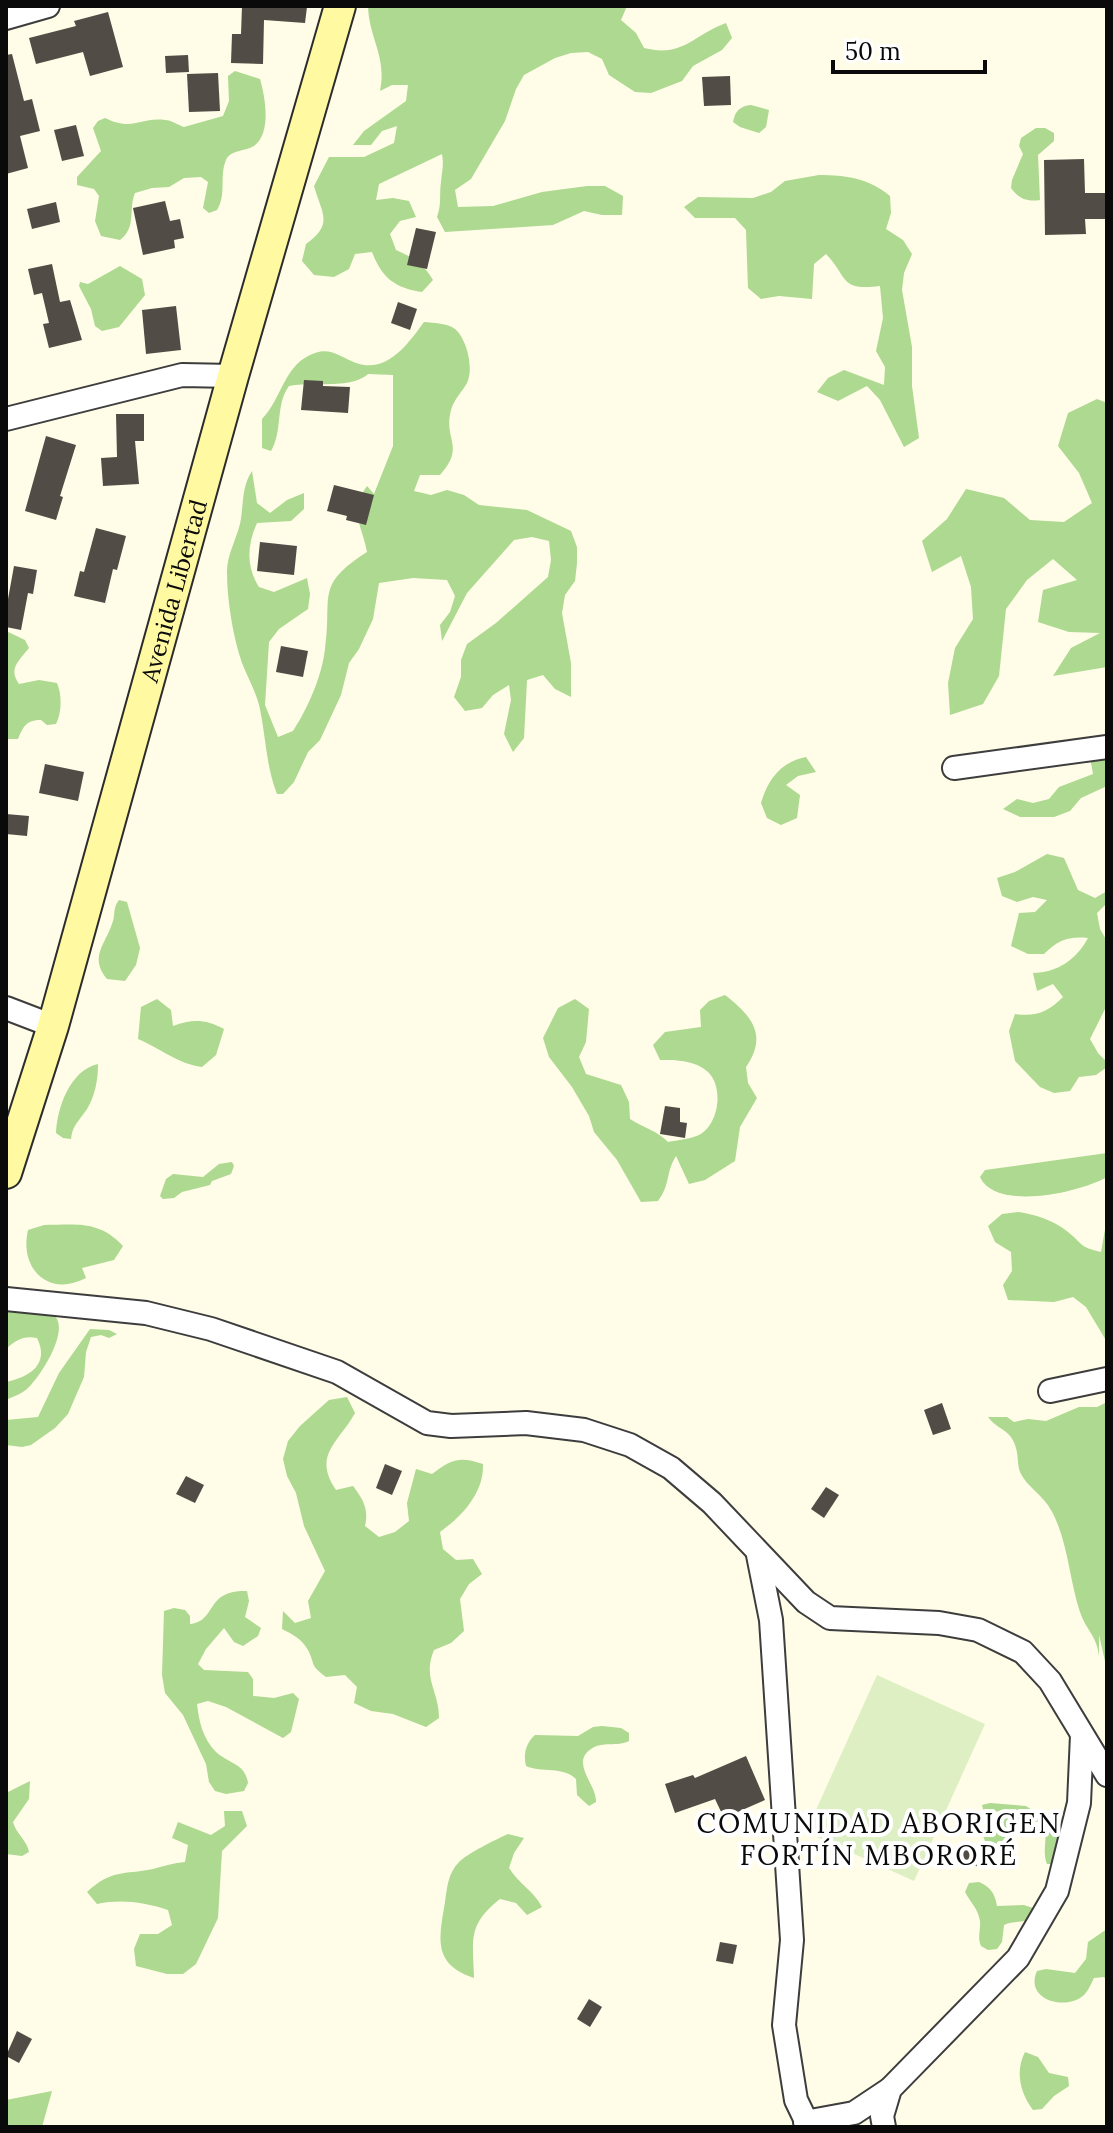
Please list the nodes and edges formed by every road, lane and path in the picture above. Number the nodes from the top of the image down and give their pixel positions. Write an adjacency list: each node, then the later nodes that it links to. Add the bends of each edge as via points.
1 (48, 6): 3 (street)
2 (340, 6): 4 (main road, Avenida Libertad)
3 (6, 18)
4 (233, 376): 5 (street, via 182,375); 9 (main road, Avenida Libertad)
5 (6, 419)
6 (1107, 747): 7 (street)
7 (954, 768)
8 (6, 1008): 9 (street)
9 (53, 1026): 10 (main road, Avenida Libertad)
10 (6, 1173)
11 (6, 1299): 14 (street, via 146,1313 211,1329 337,1372 427,1423 526,1423 584,1430 630,1445 671,1468 712,1503)
12 (1107, 1379): 13 (street)
13 (1050, 1391)
14 (758, 1555): 15 (street, via 830,1618 965,1627 1023,1652 1050,1681); 18 (street, via 771,1620 792,1940 784,2025 796,2100)
15 (1082, 1734): 16 (street); 17 (street, via 1079,1803 1057,1891 1018,1958)
16 (1107, 1775)
17 (890, 2089): 18 (street, via 854,2113); 19 (street)
18 (807, 2124)
19 (884, 2127)

